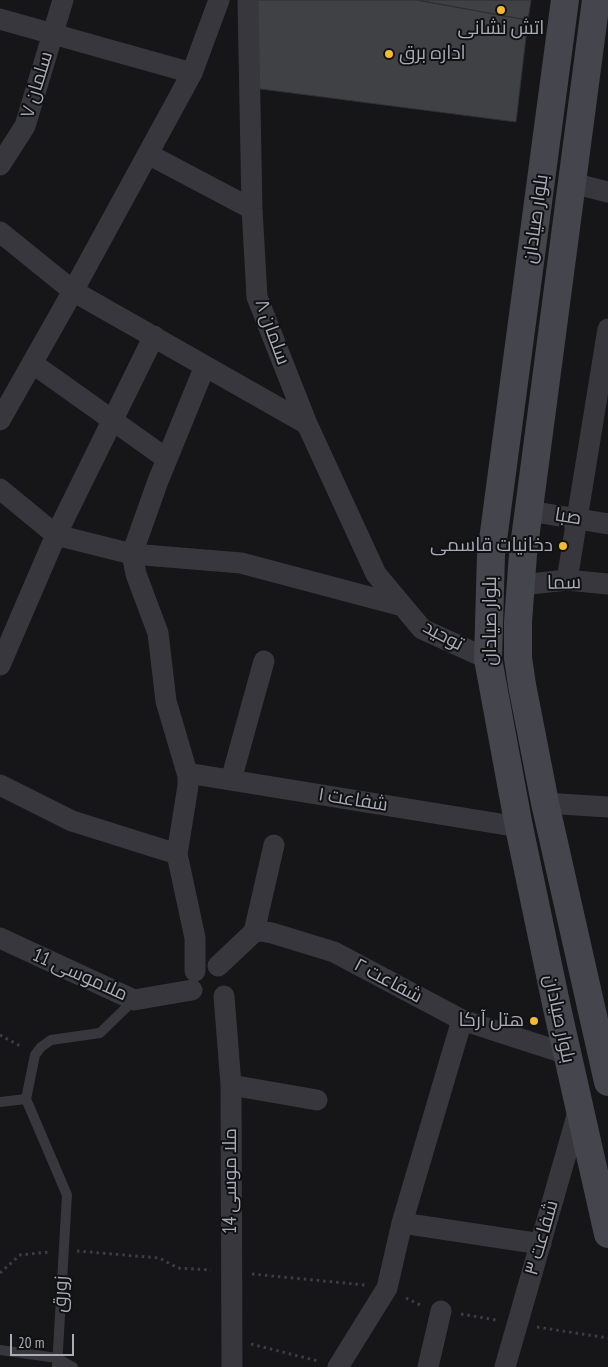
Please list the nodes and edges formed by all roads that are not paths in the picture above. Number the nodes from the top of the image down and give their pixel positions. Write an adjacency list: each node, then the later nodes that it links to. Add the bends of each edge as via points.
1 (63, 0): 7 (street, سلمان ۷)
2 (219, 0): 8 (street)
3 (248, 0): 13 (street, سلمان ۸)
4 (565, 0): 34 (main road, بلوار صیادان, via 492,555)
5 (596, 0): 11 (main road, بلوار صیادان)
6 (0, 19): 7 (street)
7 (52, 34): 8 (street); 10 (street, سلمان ۷, via 25,126)
8 (192, 73): 9 (street)
9 (148, 154): 13 (street); 15 (street)
10 (0, 165)
11 (572, 183): 12 (street); 25 (main road, بلوار صیادان)
12 (608, 192)
13 (252, 209): 22 (street, سلمان ۸, via 257,297)
14 (0, 232): 15 (street)
15 (73, 291): 17 (street); 18 (street)
16 (608, 330): 26 (street)
17 (154, 336): 19 (street); 21 (street)
18 (32, 363): 20 (street); 21 (street)
19 (205, 366): 22 (street); 23 (street)
20 (0, 420)
21 (112, 420): 23 (street); 28 (street)
22 (307, 424): 33 (street, سلمان ۸, via 376,574)
23 (167, 460): 29 (street)
24 (0, 489): 28 (street)
25 (529, 510): 26 (street, صبا); 32 (main road, بلوار صیادان)
26 (577, 518): 27 (street, صبا); 30 (street)
27 (608, 524)
28 (56, 535): 29 (street); 36 (street)
29 (132, 554): 33 (street, via 241,563); 37 (street, via 158,633 166,701)
30 (567, 580): 31 (street, سما); 32 (street, سما)
31 (608, 584)
32 (521, 585): 40 (main road, بلوار صیادان, via 518,658)
33 (403, 606): 34 (street, توحید, via 422,630)
34 (488, 659): 42 (main road, بلوار صیادان)
35 (264, 661): 38 (street)
36 (0, 665)
37 (187, 773): 38 (street, شفاعت ۱); 44 (street)
38 (231, 780): 42 (street, شفاعت ۱)
39 (0, 785): 44 (street, via 72,821)
40 (544, 803): 41 (street); 53 (main road, بلوار صیادان)
41 (608, 807)
42 (519, 827): 52 (main road, بلوار صیادان)
43 (274, 845): 45 (street)
44 (178, 854): 48 (street, via 194,938)
45 (254, 932): 47 (street); 51 (street, شفاعت ۲, via 260,930 334,952)
46 (0, 938): 50 (street, ملاموسی 11)
47 (218, 966): 48 (street, via 202,966); 49 (street, via 228,979)
48 (193, 980): 49 (street, via 194,995 200,1000 209,1002); 50 (street, ملاموسی 11)
49 (224, 996): 54 (street, ملا موسی 14)
50 (134, 1000): 55 (lane, via 100,1033 51,1040 41,1047 35,1055)
51 (462, 1020): 52 (street, شفاعت ۲); 59 (street)
52 (567, 1054): 58 (main road, بلوار صیادان)
53 (608, 1082)
54 (231, 1085): 56 (street); 66 (street, ملا موسی 14)
55 (26, 1099): 57 (lane); 64 (lane, زورق, via 67,1195)
56 (317, 1100)
57 (0, 1102)
58 (579, 1108): 60 (main road, بلوار صیادان); 61 (street, شفاعت ۳)
59 (402, 1223): 61 (street); 67 (street, via 388,1288)
60 (608, 1234)
61 (540, 1244): 69 (street, شفاعت ۳)
62 (441, 1311): 68 (street)
63 (0, 1350): 64 (lane)
64 (57, 1363): 65 (lane)
65 (73, 1367)
66 (232, 1367)
67 (338, 1367)
68 (428, 1367)
69 (505, 1367)

